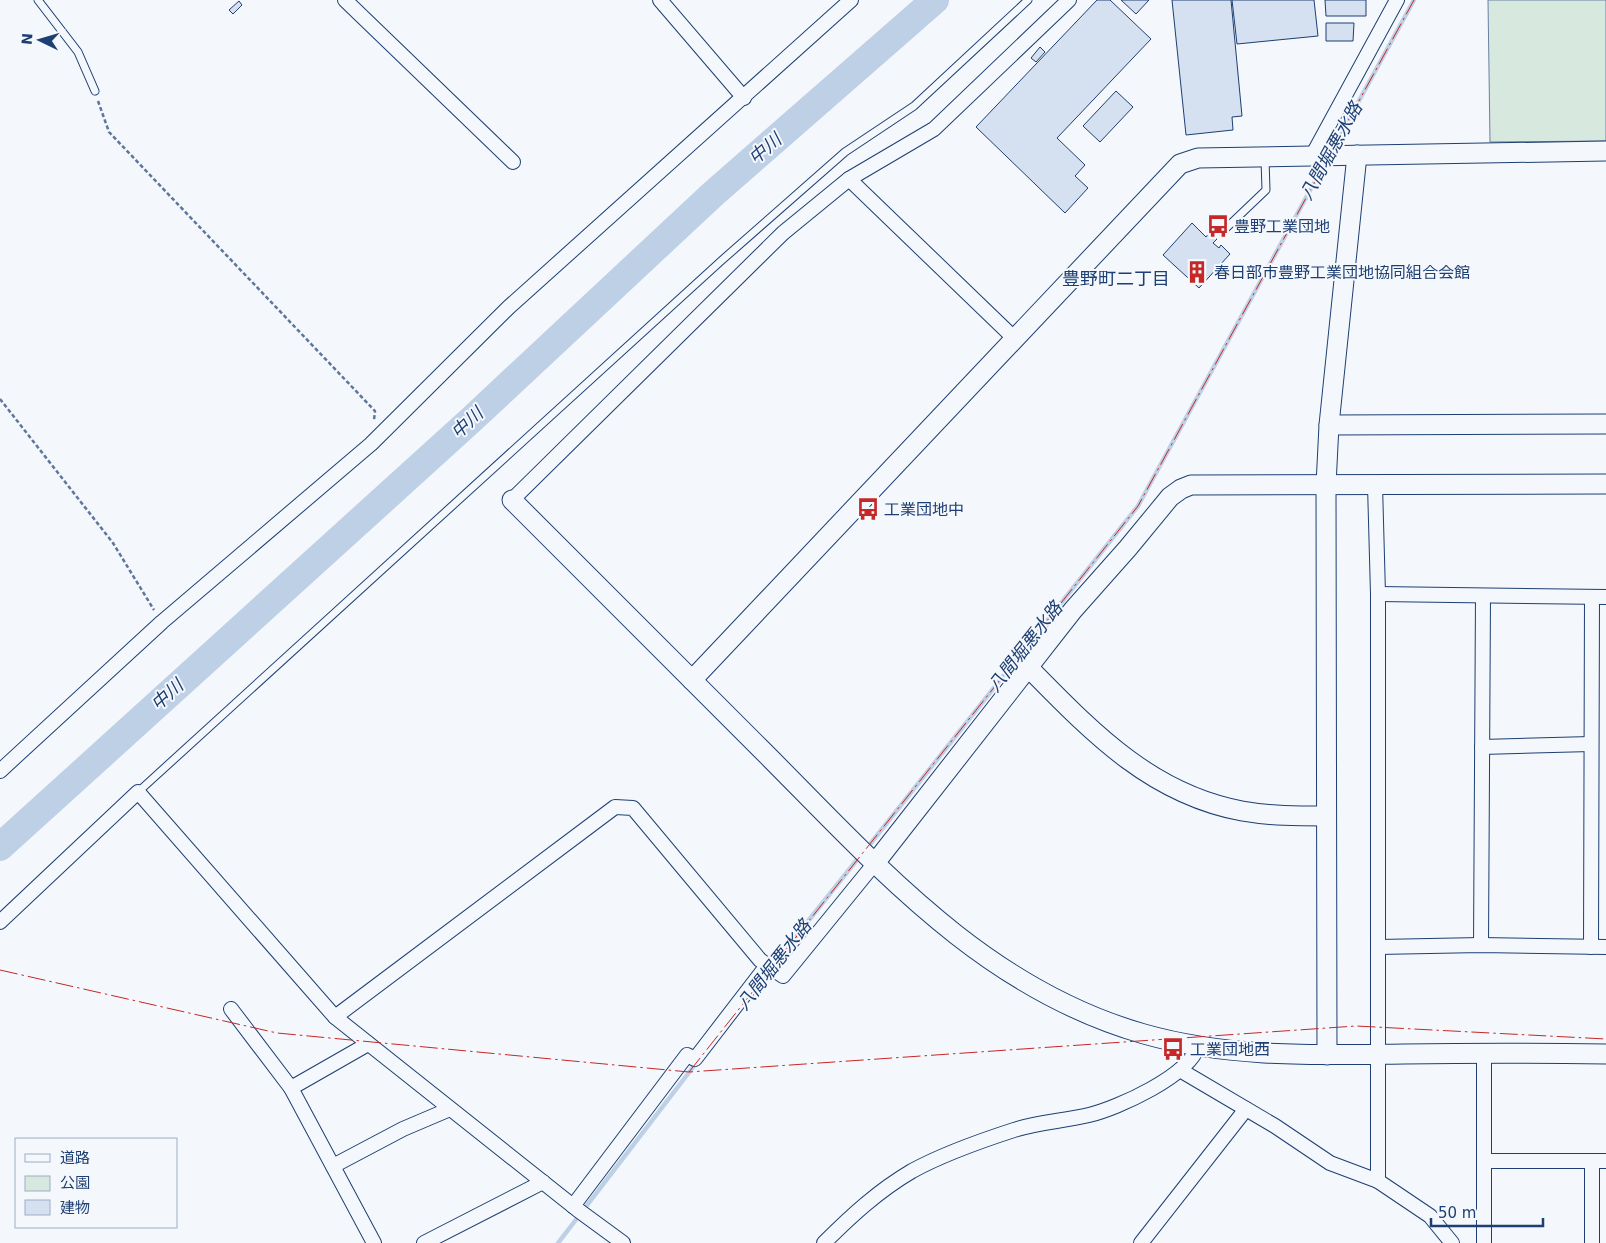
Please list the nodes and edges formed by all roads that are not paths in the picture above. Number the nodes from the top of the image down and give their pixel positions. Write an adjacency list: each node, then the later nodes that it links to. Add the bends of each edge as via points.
1 (38, 0): 8 (lane, via 78,52)
2 (345, 0): 14 (street)
3 (660, 0): 9 (street)
4 (851, 0): 9 (street)
5 (1028, 0): 32 (lane, via 914,106 845,152 713,267)
6 (1069, 0): 15 (street, via 934,129)
7 (1397, 0): 13 (street)
8 (95, 91)
9 (744, 98): 31 (street, via 509,307 371,444 162,622)
10 (1606, 151): 11 (street)
11 (1348, 155): 13 (street); 19 (street)
12 (1265, 156): 13 (street); 16 (lane, via 1266,190); 17 (street, via 1198,158 1180,164)
13 (1315, 156)
14 (513, 162)
15 (849, 179): 17 (street); 23 (street, via 783,233)
16 (1222, 232)
17 (1015, 339): 28 (street)
18 (1606, 424): 19 (street)
19 (1329, 426): 21 (street)
20 (1606, 484): 22 (street)
21 (1326, 485): 22 (street); 27 (street, via 1191,485 1181,488 1170,497); 33 (street)
22 (1375, 485): 24 (street)
23 (512, 500): 28 (street)
24 (1378, 594): 25 (street); 37 (street)
25 (1484, 596): 26 (street); 30 (street)
26 (1599, 597): 29 (street)
27 (1028, 667): 33 (street, via 1101,739 1152,776 1177,789 1243,811); 34 (street)
28 (692, 680): 34 (street)
29 (1591, 744): 30 (street); 38 (street)
30 (1482, 747): 36 (street)
31 (0, 772)
32 (138, 792): 35 (street); 42 (street)
33 (1326, 816): 48 (street)
34 (873, 861): 40 (street, via 783,976); 44 (street, via 952,933 1000,968 1043,993 1144,1034)
35 (0, 922)
36 (1481, 945): 37 (street); 38 (street)
37 (1378, 947): 46 (street)
38 (1591, 947): 39 (street)
39 (1606, 947)
40 (772, 968): 42 (street, via 760,960 634,808 615,807); 59 (street, via 695,1059 687,1055)
41 (231, 1009): 50 (street)
42 (335, 1018): 43 (street)
43 (368, 1044): 50 (street); 51 (street)
44 (1198, 1046): 48 (street, via 1258,1053); 49 (street)
45 (1484, 1053): 46 (street); 47 (street); 53 (street)
46 (1377, 1054): 48 (street); 57 (street)
47 (1606, 1054)
48 (1327, 1055)
49 (1180, 1070): 52 (street); 63 (street, via 1141,1095 1091,1114 1016,1129 912,1171 863,1205)
50 (292, 1088): 56 (street)
51 (450, 1108): 56 (street, via 403,1128); 58 (street)
52 (1246, 1109): 57 (street, via 1330,1163); 64 (street)
53 (1484, 1161): 54 (street); 66 (street)
54 (1592, 1161): 55 (street); 67 (street)
55 (1606, 1161)
56 (333, 1166): 60 (street)
57 (1378, 1181): 65 (street, via 1430,1216)
58 (543, 1182): 59 (street); 61 (street)
59 (580, 1211): 62 (street)
60 (374, 1243)
61 (424, 1243)
62 (623, 1243)
63 (824, 1243)
64 (1141, 1243)
65 (1452, 1243)
66 (1484, 1243)
67 (1592, 1243)

